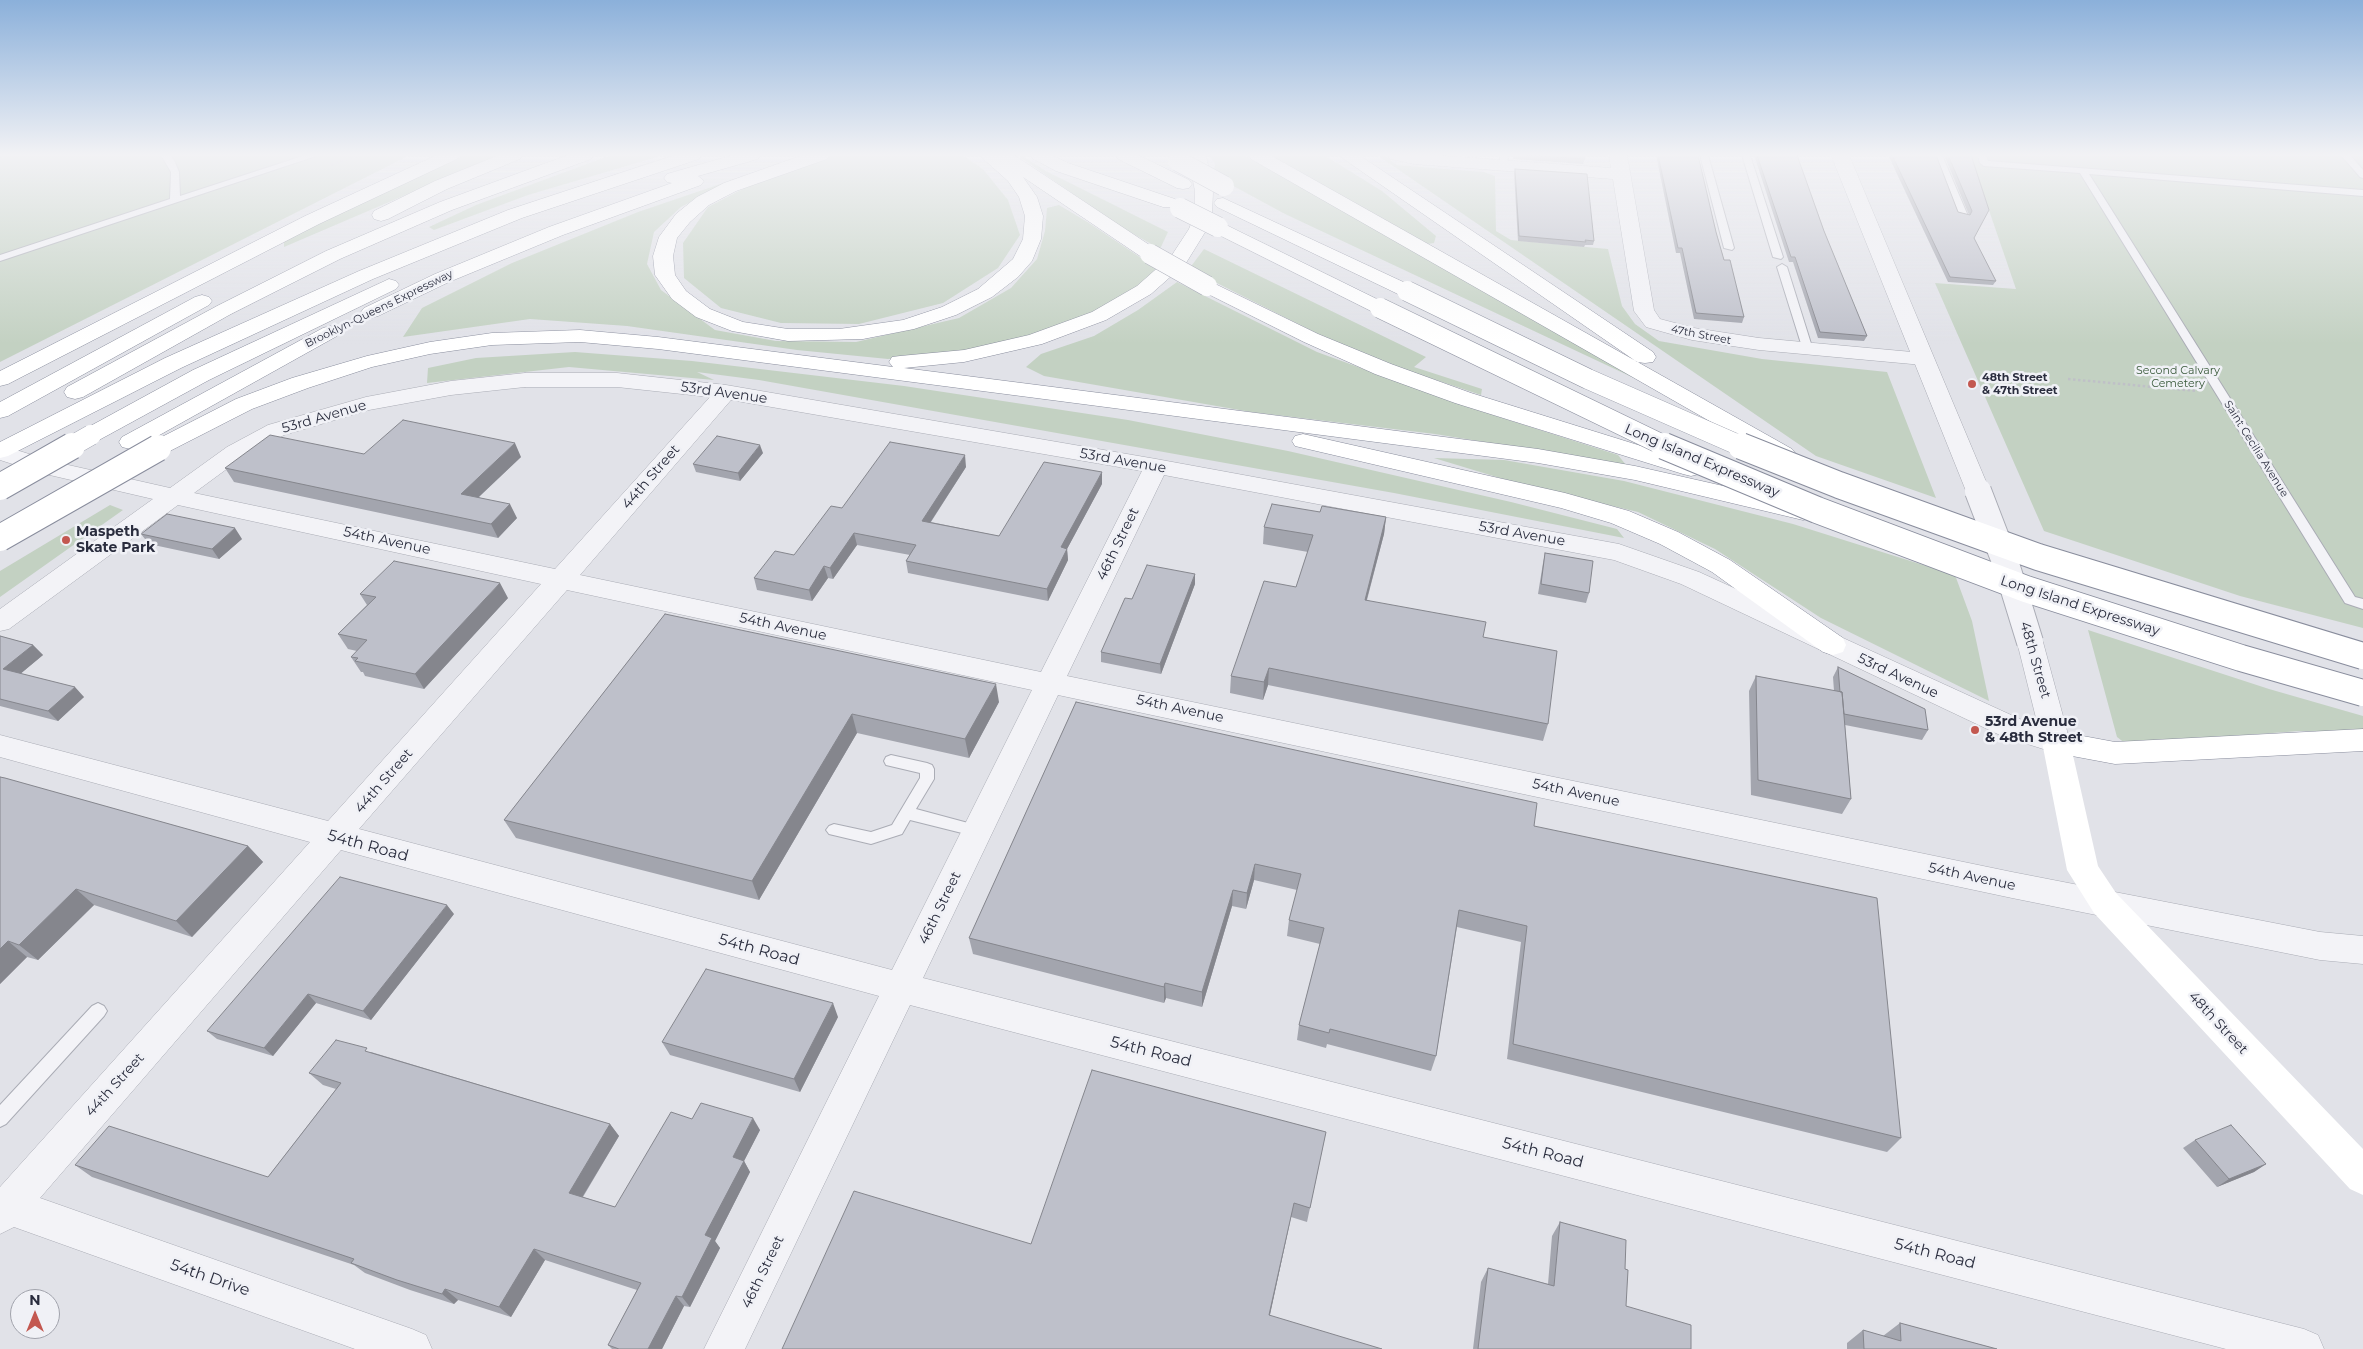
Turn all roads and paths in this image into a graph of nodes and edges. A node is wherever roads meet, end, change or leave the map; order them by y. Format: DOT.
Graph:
graph roads {
  1 [pos="123,218"];
  2 [pos="316,218"];
  3 [pos="375,218"];
  4 [pos="418,218"];
  5 [pos="507,218"];
  6 [pos="556,218"];
  7 [pos="590,218"];
  8 [pos="683,218"];
  9 [pos="1034,218"];
  10 [pos="1096,218"];
  11 [pos="1199,218"];
  12 [pos="1201,218"];
  13 [pos="1265,218"];
  14 [pos="1368,218"];
  15 [pos="1442,218"];
  16 [pos="1628,218"];
  17 [pos="1721,218"];
  18 [pos="1766,218"];
  19 [pos="1866,218"];
  20 [pos="2112,218"];
  21 [pos="1729,248"];
  22 [pos="1778,257"];
  23 [pos="0,258"];
  24 [pos="1782,267"];
  25 [pos="1808,350"];
  26 [pos="1924,359"];
  27 [pos="823,364"];
  28 [pos="2068,379"];
  29 [pos="0,380"];
  30 [pos="726,392"];
  31 [pos="2222,394"];
  32 [pos="1138,405"];
  33 [pos="0,411"];
  34 [pos="0,433"];
  35 [pos="0,451"];
  36 [pos="1794,460"];
  37 [pos="1156,466"];
  38 [pos="0,487"];
  39 [pos="175,496"];
  40 [pos="0,518"];
  41 [pos="0,538"];
  42 [pos="1921,540"];
  43 [pos="562,578"];
  44 [pos="2357,602"];
  45 [pos="0,622"];
  46 [pos="1833,645"];
  47 [pos="2363,656"];
  48 [pos="2363,665"];
  49 [pos="2363,682"];
  50 [pos="1049,683"];
  51 [pos="2363,693"];
  52 [pos="2363,740"];
  53 [pos="2056,742"];
  54 [pos="0,746"];
  55 [pos="891,761"];
  56 [pos="906,813"];
  57 [pos="834,830"];
  58 [pos="978,831"];
  59 [pos="335,837"];
  60 [pos="2105,903"];
  61 [pos="2363,950"];
  62 [pos="902,987"];
  63 [pos="98,1011"];
  64 [pos="0,1118"];
  65 [pos="2363,1176"];
  66 [pos="4,1211"];
  67 [pos="412,1349"];
  68 [pos="724,1349"];
  69 [pos="2304,1349"];
  1 -- 23 [label="lane"];
  2 -- 29 [label="main road"];
  3 -- 33 [label="main road"];
  4 -- 34 [label="main road"];
  5 -- 35 [label="main road"];
  6 -- 38 [label="main road, Brooklyn-Queens Expressway, bridge"];
  7 -- 40 [label="main road, Brooklyn-Queens Expressway"];
  8 -- 9 [label="main road"];
  10 -- 42 [label="main road, bridge"];
  11 -- 51 [label="main road, Long Island Expressway, bridge"];
  12 -- 27 [label="main road"];
  13 -- 47 [label="main road, Long Island Expressway, bridge"];
  14 -- 36 [label="main road"];
  15 -- 36 [label="main road"];
  16 -- 25 [label="street, 47th Street"];
  17 -- 21 [label="lane"];
  18 -- 22 [label="lane"];
  19 -- 26 [label="street, 48th Street"];
  20 -- 31 [label="lane, Saint Cecilia Avenue"];
  24 -- 25 [label="lane"];
  25 -- 26 [label="street, 47th Street"];
  26 -- 53 [label="street, 48th Street, bridge"];
  27 -- 32 [label="main road"];
  27 -- 41 [label="main road, bridge"];
  28 -- 31 [label="path"];
  30 -- 37 [label="street, 53rd Avenue"];
  30 -- 39 [label="street, 53rd Avenue"];
  30 -- 43 [label="street, 44th Street"];
  31 -- 44 [label="lane, Saint Cecilia Avenue"];
  32 -- 42 [label="main road"];
  32 -- 46 [label="main road"];
  35 -- 39 [label="street, 54th Avenue"];
  36 -- 48 [label="main road"];
  37 -- 46 [label="street, 53rd Avenue"];
  37 -- 50 [label="street, 46th Street"];
  39 -- 43 [label="street, 54th Avenue"];
  39 -- 45 [label="street, 53rd Avenue"];
  42 -- 49 [label="main road"];
  43 -- 50 [label="street, 54th Avenue"];
  43 -- 59 [label="street, 44th Street"];
  46 -- 53 [label="street, 53rd Avenue"];
  50 -- 58 [label="street, 46th Street"];
  50 -- 60 [label="street, 54th Avenue"];
  52 -- 53 [label="main road"];
  53 -- 60 [label="main road, 48th Street"];
  54 -- 59 [label="street, 54th Road"];
  55 -- 56 [label="lane"];
  56 -- 57 [label="lane"];
  56 -- 58 [label="lane"];
  58 -- 62 [label="street, 46th Street"];
  59 -- 62 [label="street, 54th Road"];
  59 -- 66 [label="street, 44th Street"];
  60 -- 61 [label="street, 54th Avenue"];
  60 -- 65 [label="main road, 48th Street"];
  62 -- 68 [label="street, 46th Street"];
  62 -- 69 [label="street, 54th Road"];
  63 -- 64 [label="lane"];
  66 -- 67 [label="street, 54th Drive"];
}
